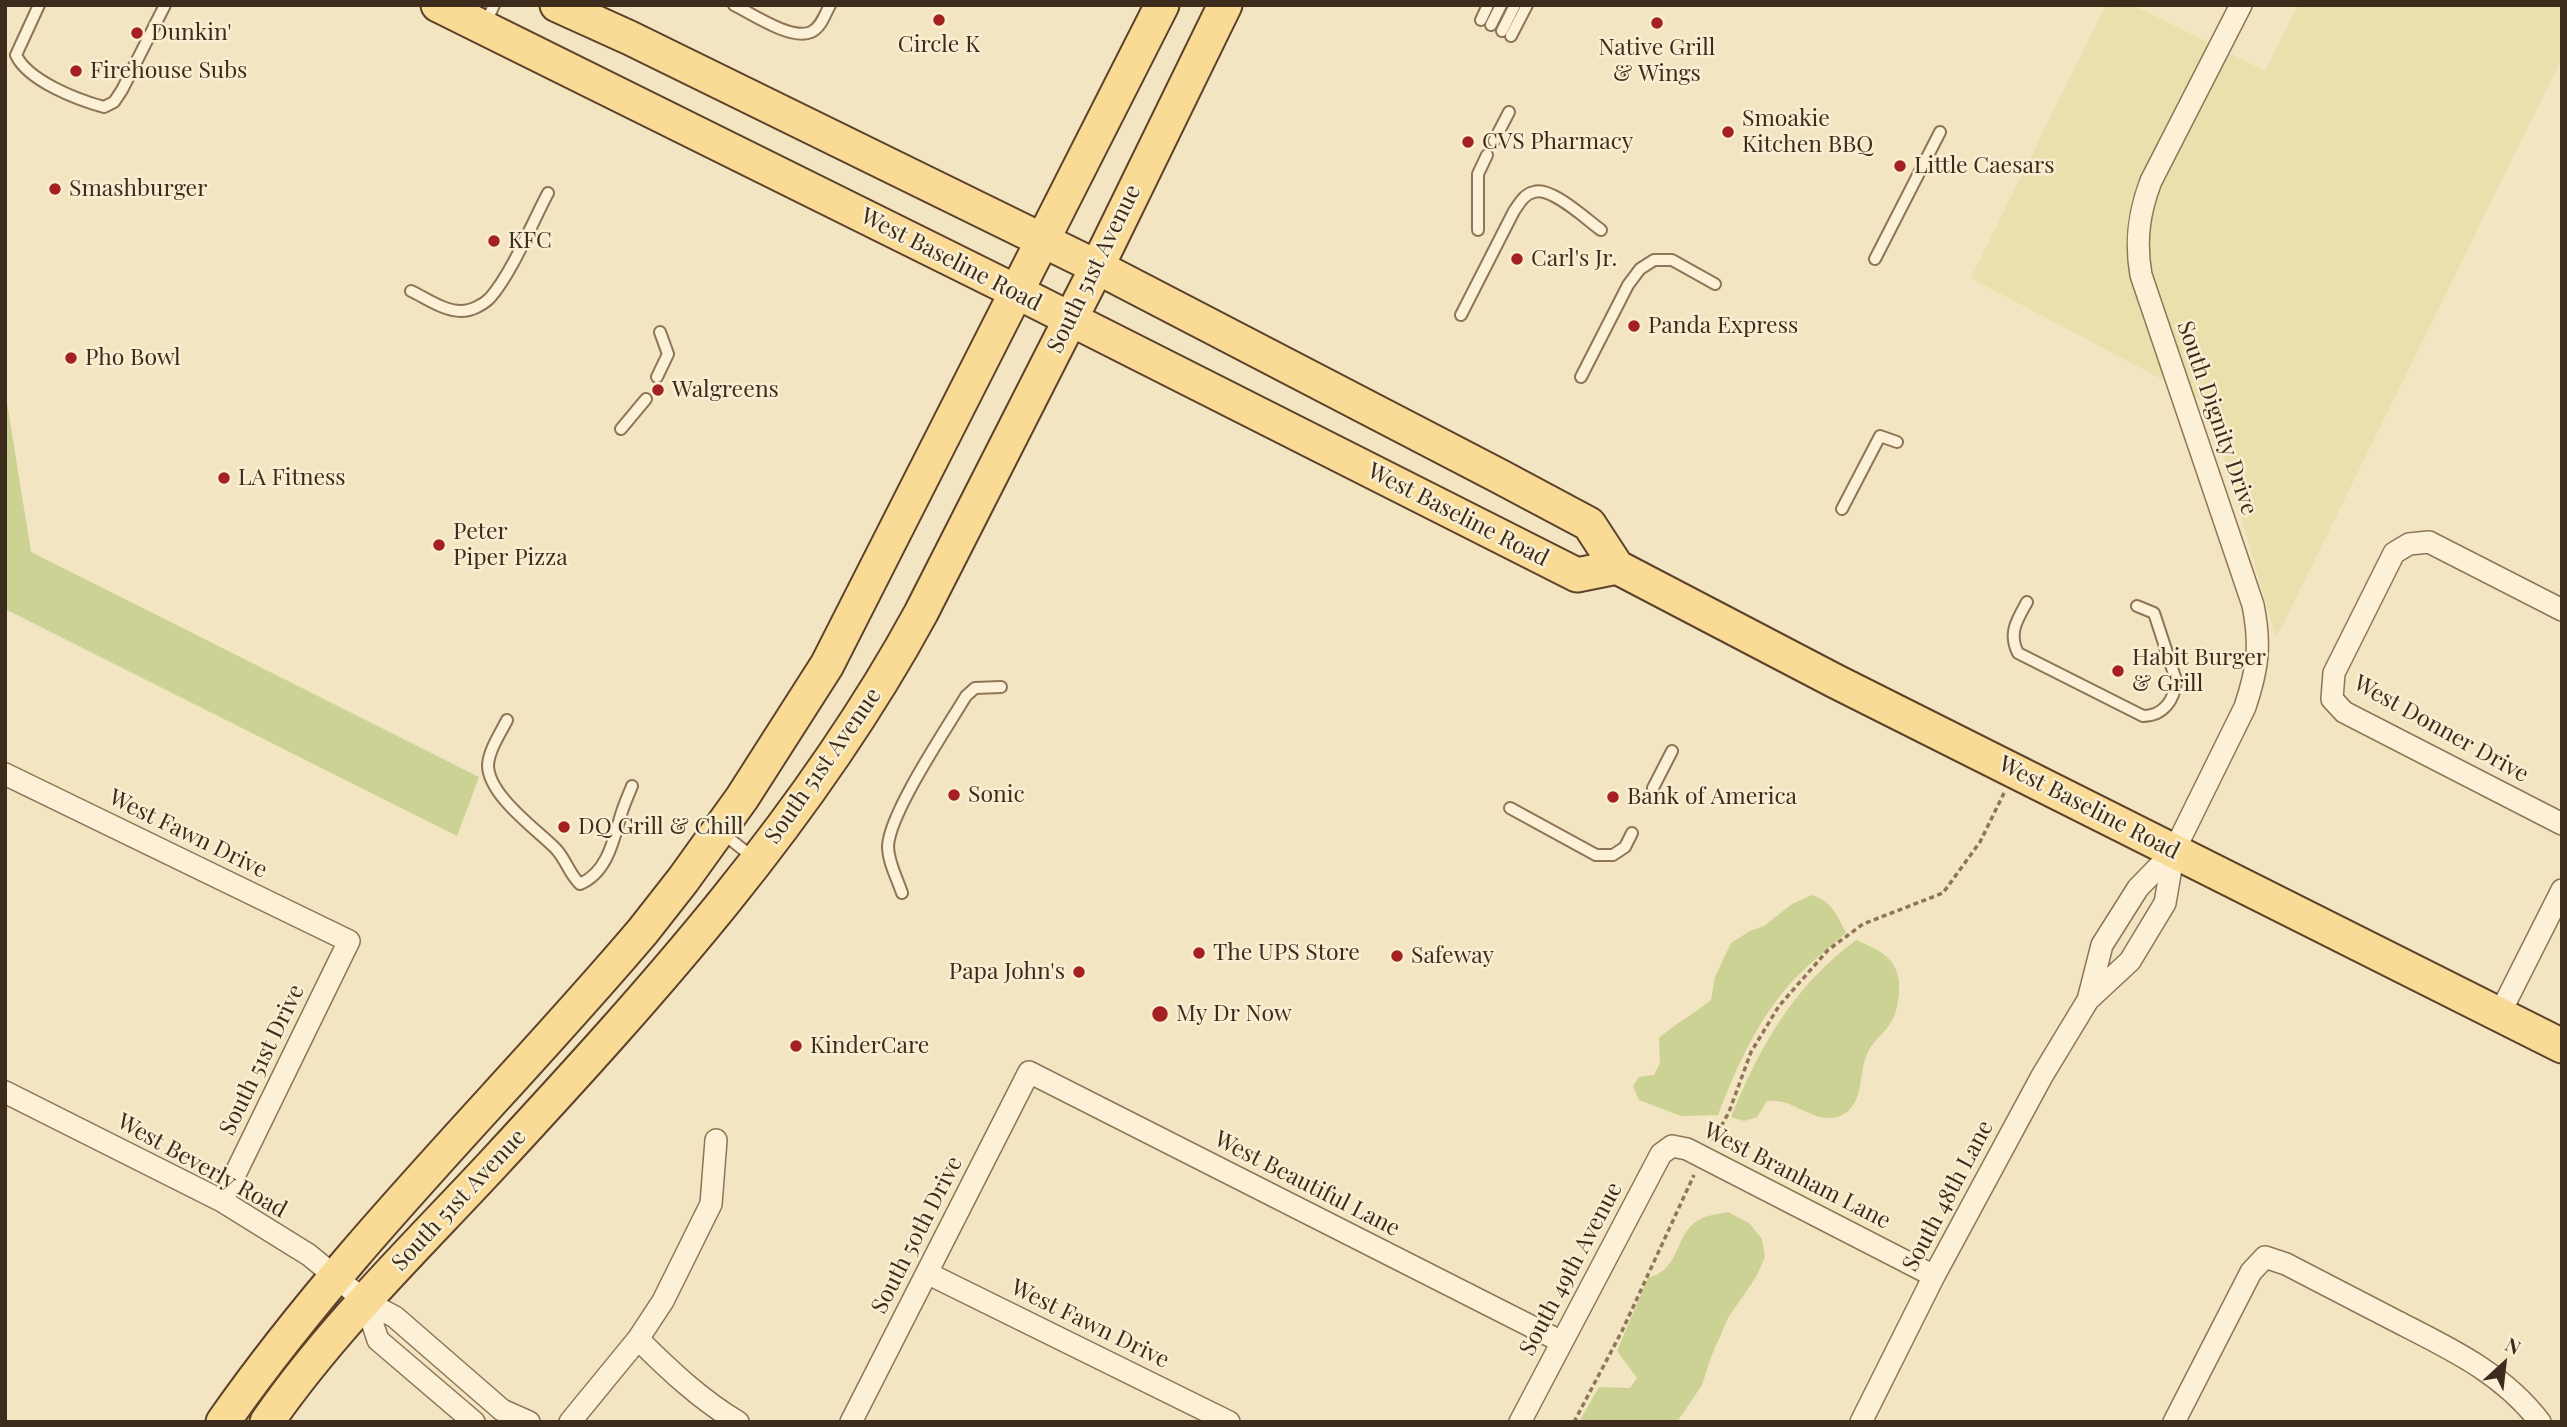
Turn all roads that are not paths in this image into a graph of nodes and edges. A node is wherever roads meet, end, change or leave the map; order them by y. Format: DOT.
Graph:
graph roads {
  1 [pos="39,5"];
  2 [pos="165,5"];
  3 [pos="438,5"];
  4 [pos="557,5"];
  5 [pos="734,5"];
  6 [pos="830,5"];
  7 [pos="1162,5"];
  8 [pos="1225,5"];
  9 [pos="1488,5"];
  10 [pos="1501,5"];
  11 [pos="1515,5"];
  12 [pos="1527,5"];
  13 [pos="2241,5"];
  14 [pos="489,17"];
  15 [pos="1508,112"];
  16 [pos="1940,132"];
  17 [pos="1494,141"];
  18 [pos="1487,155"];
  19 [pos="548,193"];
  20 [pos="1478,230"];
  21 [pos="1601,230"];
  22 [pos="1043,241"];
  23 [pos="1875,259"];
  24 [pos="1097,267"];
  25 [pos="1715,284"];
  26 [pos="411,291"];
  27 [pos="1017,292"];
  28 [pos="1461,316"];
  29 [pos="1070,320"];
  30 [pos="660,332"];
  31 [pos="657,377"];
  32 [pos="1581,377"];
  33 [pos="646,399"];
  34 [pos="621,429"];
  35 [pos="1897,442"];
  36 [pos="1842,509"];
  37 [pos="1617,567"];
  38 [pos="2027,601"];
  39 [pos="2137,606"];
  40 [pos="2562,610"];
  41 [pos="1001,687"];
  42 [pos="507,720"];
  43 [pos="1672,751"];
  44 [pos="5,774"];
  45 [pos="632,786"];
  46 [pos="1653,788"];
  47 [pos="1510,808"];
  48 [pos="2562,824"];
  49 [pos="719,830"];
  50 [pos="1632,834"];
  51 [pos="2174,851"];
  52 [pos="758,860"];
  53 [pos="2562,890"];
  54 [pos="902,893"];
  55 [pos="349,941"];
  56 [pos="2088,1000"];
  57 [pos="2499,1014"];
  58 [pos="2562,1046"];
  59 [pos="1029,1072"];
  60 [pos="5,1092"];
  61 [pos="716,1140"];
  62 [pos="1672,1146"];
  63 [pos="222,1201"];
  64 [pos="927,1273"];
  65 [pos="336,1275"];
  66 [pos="1934,1276"];
  67 [pos="365,1301"];
  68 [pos="638,1339"];
  69 [pos="1562,1342"];
  70 [pos="223,1422"];
  71 [pos="267,1422"];
  72 [pos="474,1422"];
  73 [pos="529,1422"];
  74 [pos="570,1422"];
  75 [pos="738,1422"];
  76 [pos="852,1422"];
  77 [pos="1229,1422"];
  78 [pos="1520,1422"];
  79 [pos="1861,1422"];
  80 [pos="2174,1422"];
  81 [pos="2540,1422"];
  1 -- 2 [label="lane"];
  3 -- 14 [label="main road, West Baseline Road"];
  4 -- 22 [label="main road, West Baseline Road"];
  5 -- 6 [label="lane"];
  7 -- 22 [label="main road, South 51st Avenue"];
  8 -- 24 [label="main road, South 51st Avenue"];
  9 -- 10 [label="lane"];
  11 -- 12 [label="lane"];
  13 -- 51 [label="street, South Dignity Drive"];
  14 -- 27 [label="main road, West Baseline Road"];
  15 -- 17 [label="lane"];
  16 -- 23 [label="lane"];
  18 -- 20 [label="lane"];
  19 -- 26 [label="lane"];
  21 -- 28 [label="lane"];
  22 -- 24 [label="main road, West Baseline Road"];
  22 -- 27 [label="main road, South 51st Avenue"];
  24 -- 29 [label="main road, South 51st Avenue"];
  24 -- 37 [label="main road, West Baseline Road"];
  25 -- 32 [label="lane"];
  27 -- 29 [label="main road, West Baseline Road"];
  27 -- 49 [label="main road, South 51st Avenue"];
  29 -- 37 [label="main road, West Baseline Road"];
  29 -- 52 [label="main road, South 51st Avenue"];
  30 -- 31 [label="lane"];
  33 -- 34 [label="lane"];
  35 -- 36 [label="lane"];
  37 -- 51 [label="main road, West Baseline Road"];
  38 -- 39 [label="lane"];
  40 -- 48 [label="street, West Donner Drive"];
  41 -- 54 [label="lane"];
  42 -- 45 [label="lane"];
  43 -- 46 [label="lane"];
  44 -- 55 [label="street, West Fawn Drive"];
  47 -- 50 [label="lane"];
  49 -- 52 [label="lane"];
  49 -- 65 [label="main road, South 51st Avenue"];
  51 -- 56 [label="street, South 48th Lane"];
  51 -- 56 [label="street, South 48th Lane"];
  51 -- 57 [label="main road, West Baseline Road"];
  52 -- 67 [label="main road, South 51st Avenue"];
  53 -- 57 [label="street"];
  55 -- 63 [label="street, South 51st Drive"];
  56 -- 66 [label="street, South 48th Lane"];
  57 -- 58 [label="main road, West Baseline Road"];
  59 -- 64 [label="street, South 50th Drive"];
  59 -- 69 [label="street, West Beautiful Lane"];
  60 -- 63 [label="street, West Beverly Road"];
  61 -- 68 [label="street"];
  62 -- 66 [label="street, West Branham Lane"];
  62 -- 69 [label="street, South 49th Avenue"];
  63 -- 65 [label="street, West Beverly Road"];
  64 -- 76 [label="street, South 50th Drive"];
  64 -- 77 [label="street, West Fawn Drive"];
  65 -- 67 [label="street, West Beverly Road"];
  65 -- 70 [label="main road, South 51st Avenue"];
  66 -- 79 [label="street, South 48th Lane"];
  67 -- 71 [label="main road, South 51st Avenue"];
  67 -- 72 [label="street, West Beverly Road"];
  67 -- 73 [label="street, West Beverly Road"];
  68 -- 74 [label="street"];
  68 -- 75 [label="street"];
  69 -- 78 [label="street, South 49th Avenue"];
  80 -- 81 [label="street"];
}
